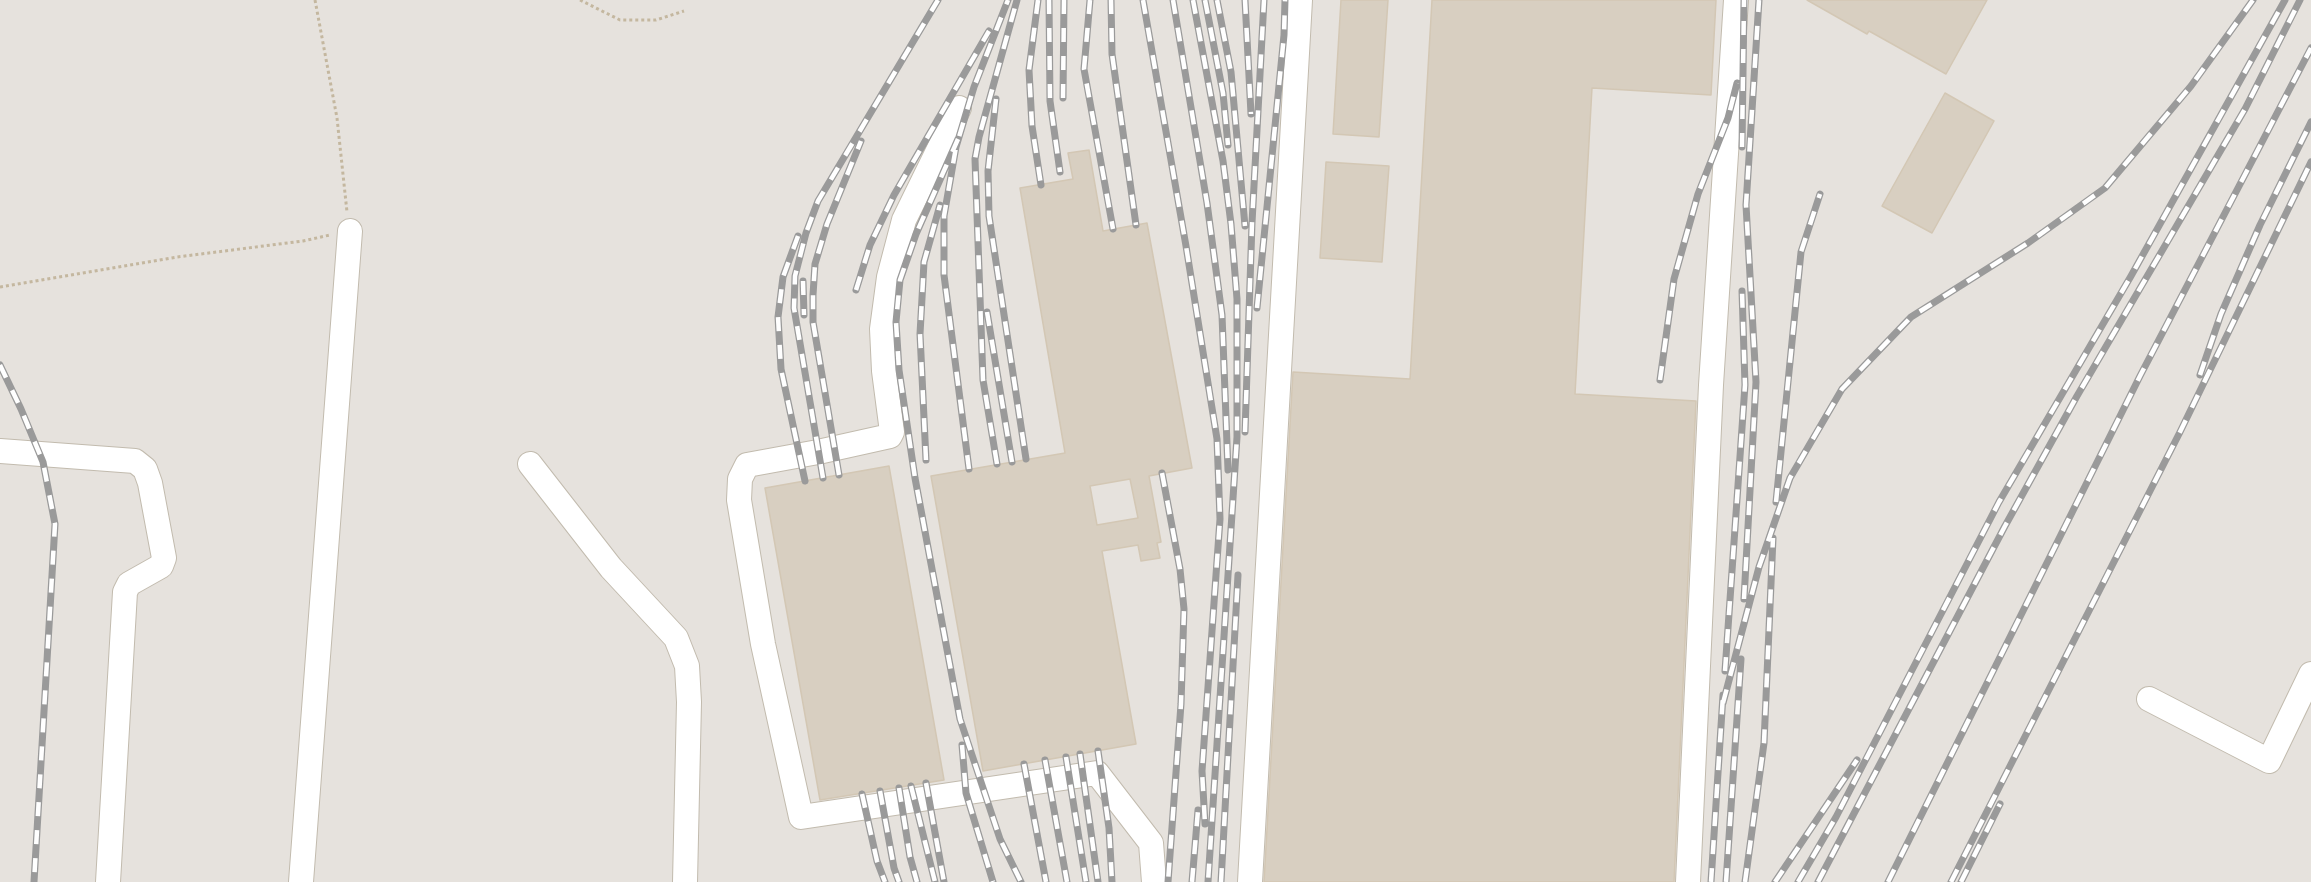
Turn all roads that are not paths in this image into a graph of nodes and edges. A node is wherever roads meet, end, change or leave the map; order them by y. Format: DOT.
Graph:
graph roads {
  1 [pos="1299,0"];
  2 [pos="1736,0"];
  3 [pos="959,108"];
  4 [pos="350,231"];
  5 [pos="0,452"];
  6 [pos="530,464"];
  7 [pos="2311,674"];
  8 [pos="2149,699"];
  9 [pos="108,882"];
  10 [pos="301,882"];
  11 [pos="685,882"];
  12 [pos="1154,882"];
  13 [pos="1250,882"];
  14 [pos="1688,882"];
  1 -- 13 [label="lane"];
  2 -- 14 [label="lane"];
  3 -- 12 [label="lane"];
  4 -- 10 [label="lane"];
  5 -- 9 [label="lane"];
  6 -- 11 [label="lane"];
  7 -- 8 [label="lane"];
}
